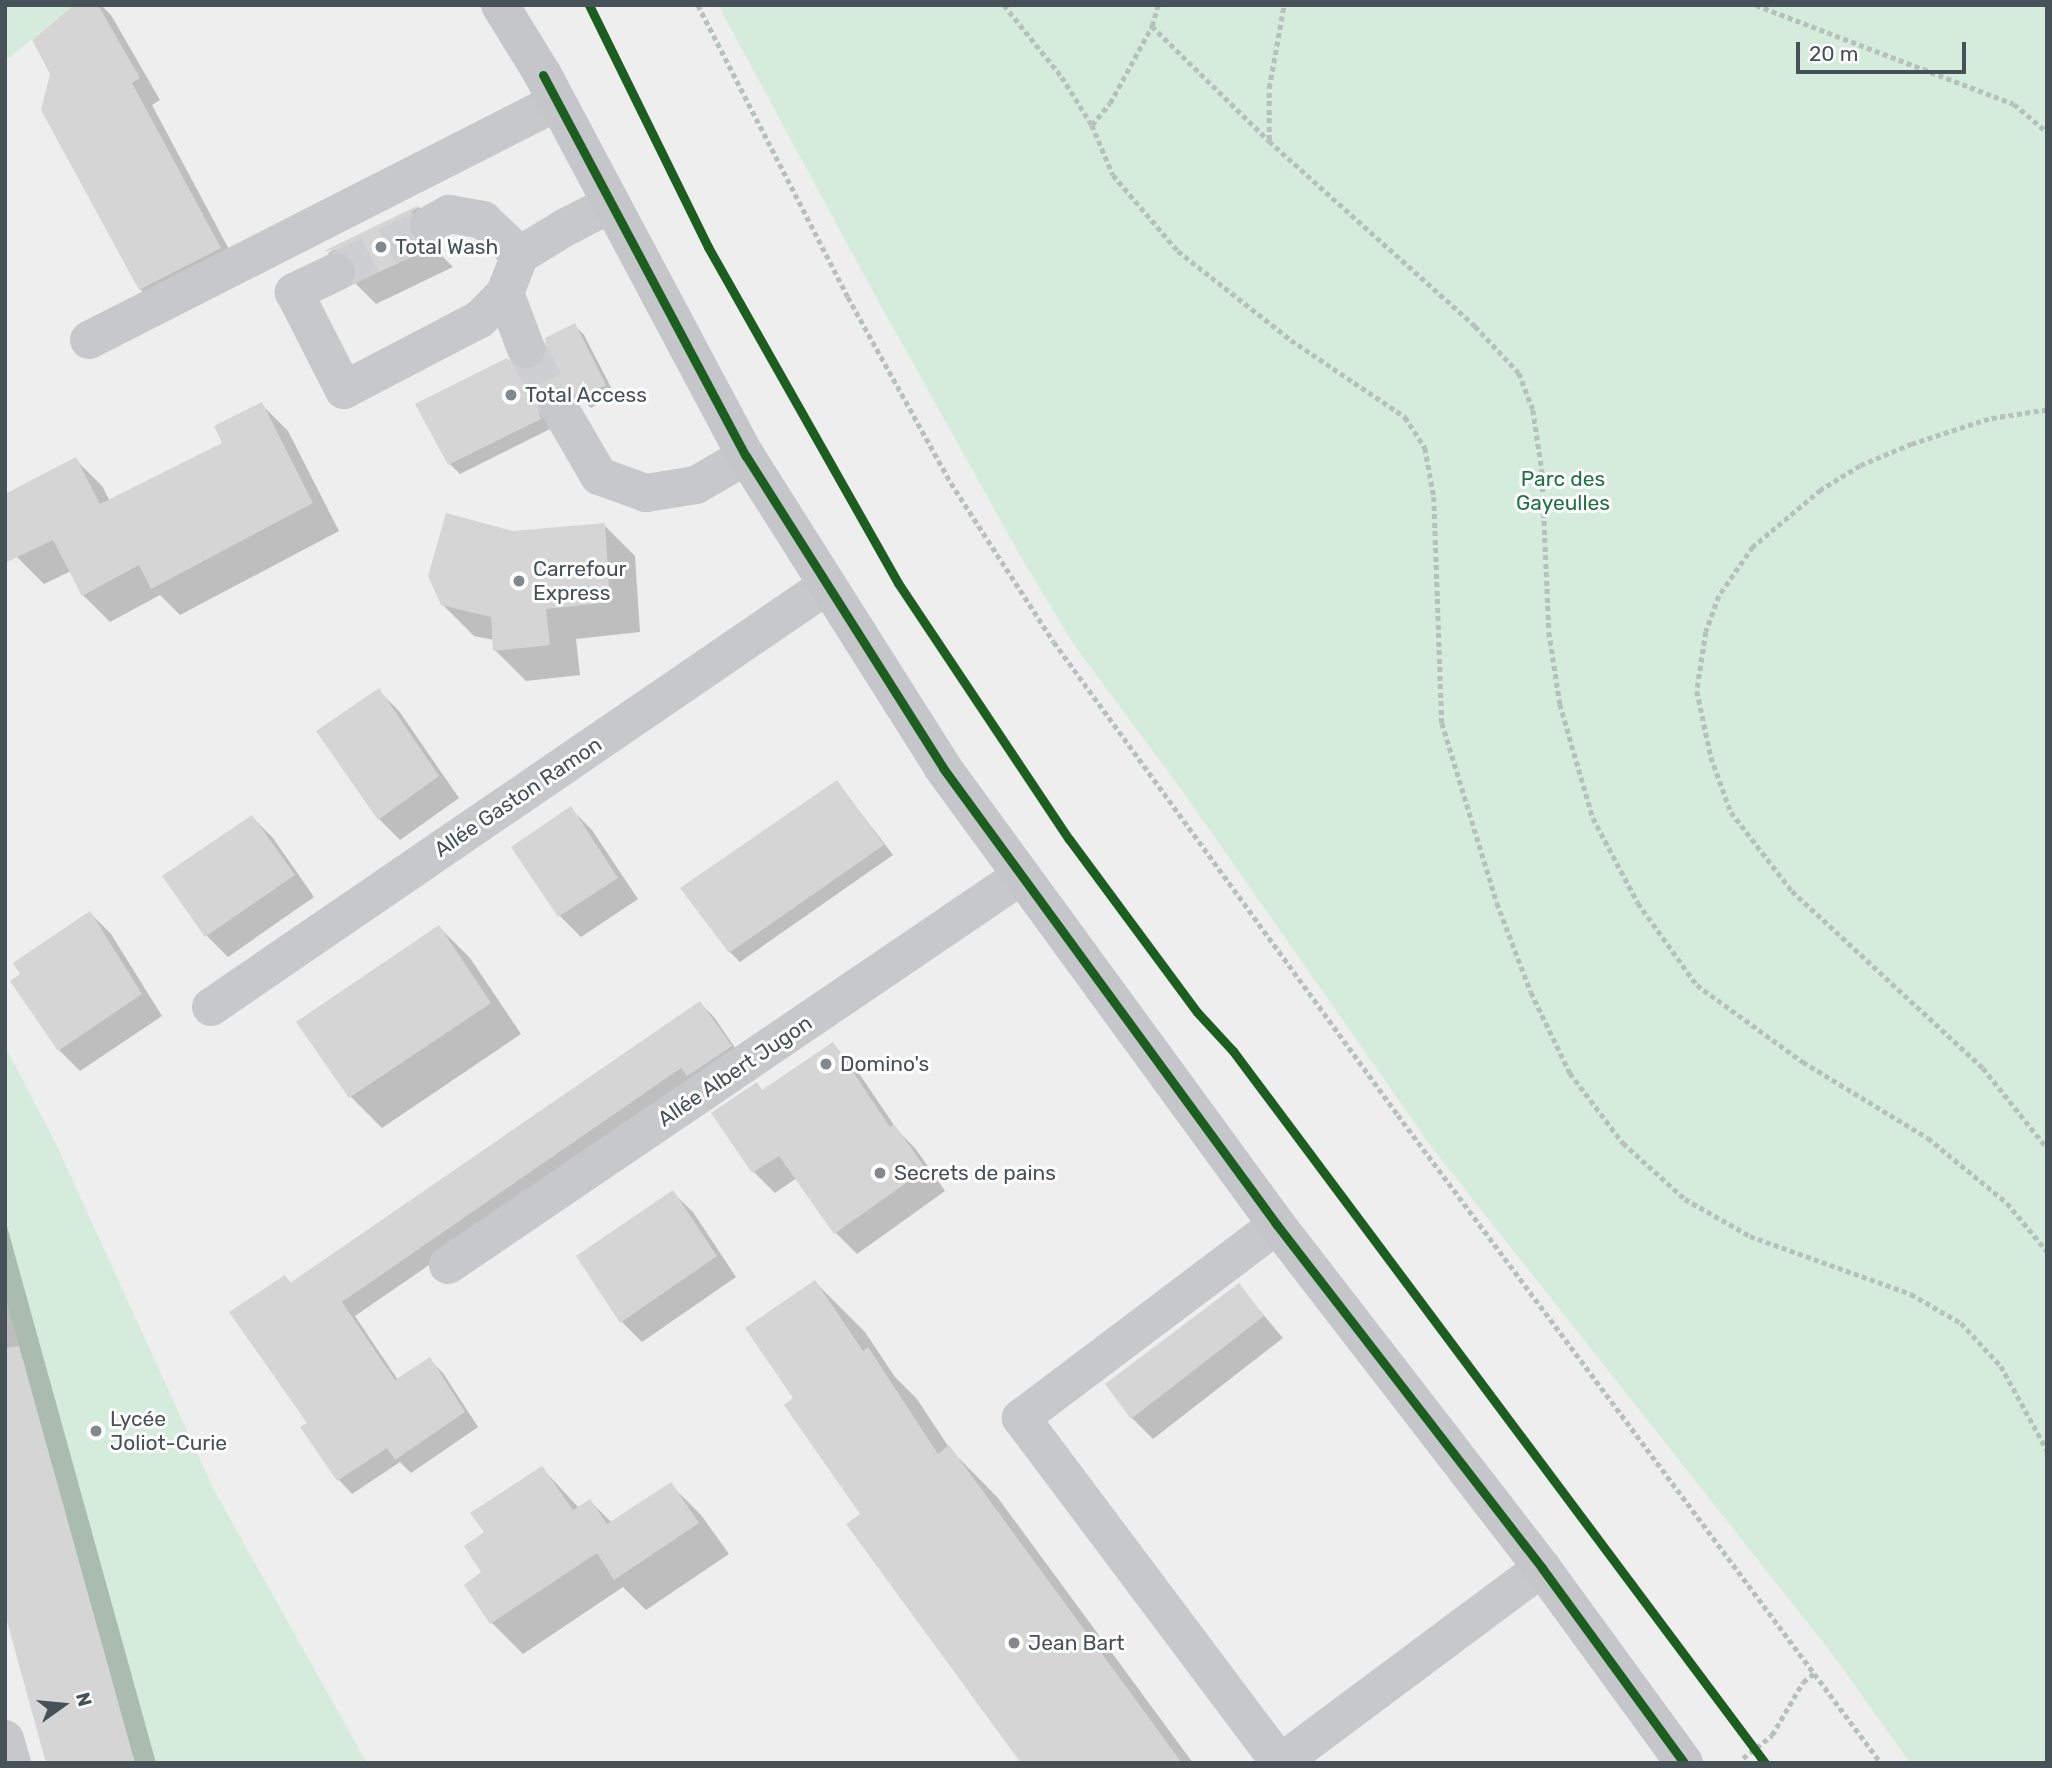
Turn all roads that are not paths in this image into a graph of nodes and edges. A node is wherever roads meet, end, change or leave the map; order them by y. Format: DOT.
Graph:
graph roads {
  1 [pos="500,5"];
  2 [pos="520,5"];
  3 [pos="550,89"];
  4 [pos="611,204"];
  5 [pos="429,225"];
  6 [pos="520,255"];
  7 [pos="336,272"];
  8 [pos="505,293"];
  9 [pos="89,340"];
  10 [pos="526,349"];
  11 [pos="560,409"];
  12 [pos="746,456"];
  13 [pos="826,586"];
  14 [pos="1021,876"];
  15 [pos="211,1007"];
  16 [pos="1278,1225"];
  17 [pos="448,1265"];
  18 [pos="1542,1568"];
  19 [pos="5,1739"];
  20 [pos="12,1763"];
  21 [pos="1684,1763"];
  1 -- 3 [label="main road"];
  2 -- 3 [label="main road"];
  3 -- 4 [label="main road"];
  3 -- 9 [label="street"];
  4 -- 6 [label="street"];
  4 -- 12 [label="main road"];
  5 -- 6 [label="street"];
  6 -- 8 [label="street"];
  7 -- 8 [label="street"];
  8 -- 10 [label="street"];
  11 -- 12 [label="street"];
  12 -- 13 [label="main road"];
  13 -- 14 [label="main road"];
  13 -- 15 [label="street, Allée Gaston Ramon"];
  14 -- 16 [label="main road"];
  14 -- 17 [label="street, Allée Albert Jugon"];
  16 -- 18 [label="main road"];
  16 -- 18 [label="street"];
  18 -- 21 [label="main road"];
  19 -- 20 [label="street"];
}
